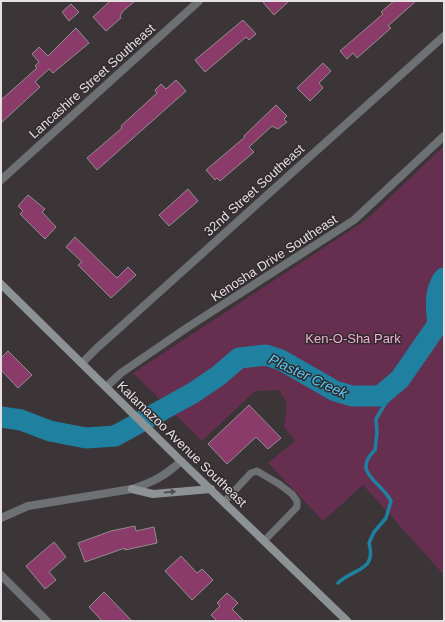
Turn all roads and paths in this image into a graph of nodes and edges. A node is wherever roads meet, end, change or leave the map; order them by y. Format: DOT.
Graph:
graph roads {
  1 [pos="199,1"];
  2 [pos="444,36"];
  3 [pos="444,136"];
  4 [pos="1,180"];
  5 [pos="1,284"];
  6 [pos="82,363"];
  7 [pos="106,387"];
  8 [pos="181,461"];
  9 [pos="132,489"];
  10 [pos="211,489"];
  11 [pos="224,502"];
  12 [pos="1,518"];
  13 [pos="264,541"];
  14 [pos="1,575"];
  15 [pos="47,621"];
  16 [pos="347,621"];
  1 -- 4 [label="street, Lancashire Street Southeast"];
  2 -- 6 [label="street, 32nd Street Southeast"];
  3 -- 7 [label="street, Kenosha Drive Southeast"];
  5 -- 6 [label="main road, Kalamazoo Avenue Southeast"];
  6 -- 7 [label="main road, Kalamazoo Avenue Southeast"];
  7 -- 8 [label="main road, Kalamazoo Avenue Southeast"];
  8 -- 9 [label="street"];
  8 -- 10 [label="main road, Kalamazoo Avenue Southeast"];
  9 -- 10 [label="main road, one-way"];
  9 -- 12 [label="street"];
  10 -- 11 [label="main road, Kalamazoo Avenue Southeast"];
  11 -- 13 [label="main road, Kalamazoo Avenue Southeast"];
  11 -- 13 [label="lane"];
  13 -- 16 [label="main road, Kalamazoo Avenue Southeast"];
  14 -- 15 [label="street"];
}
